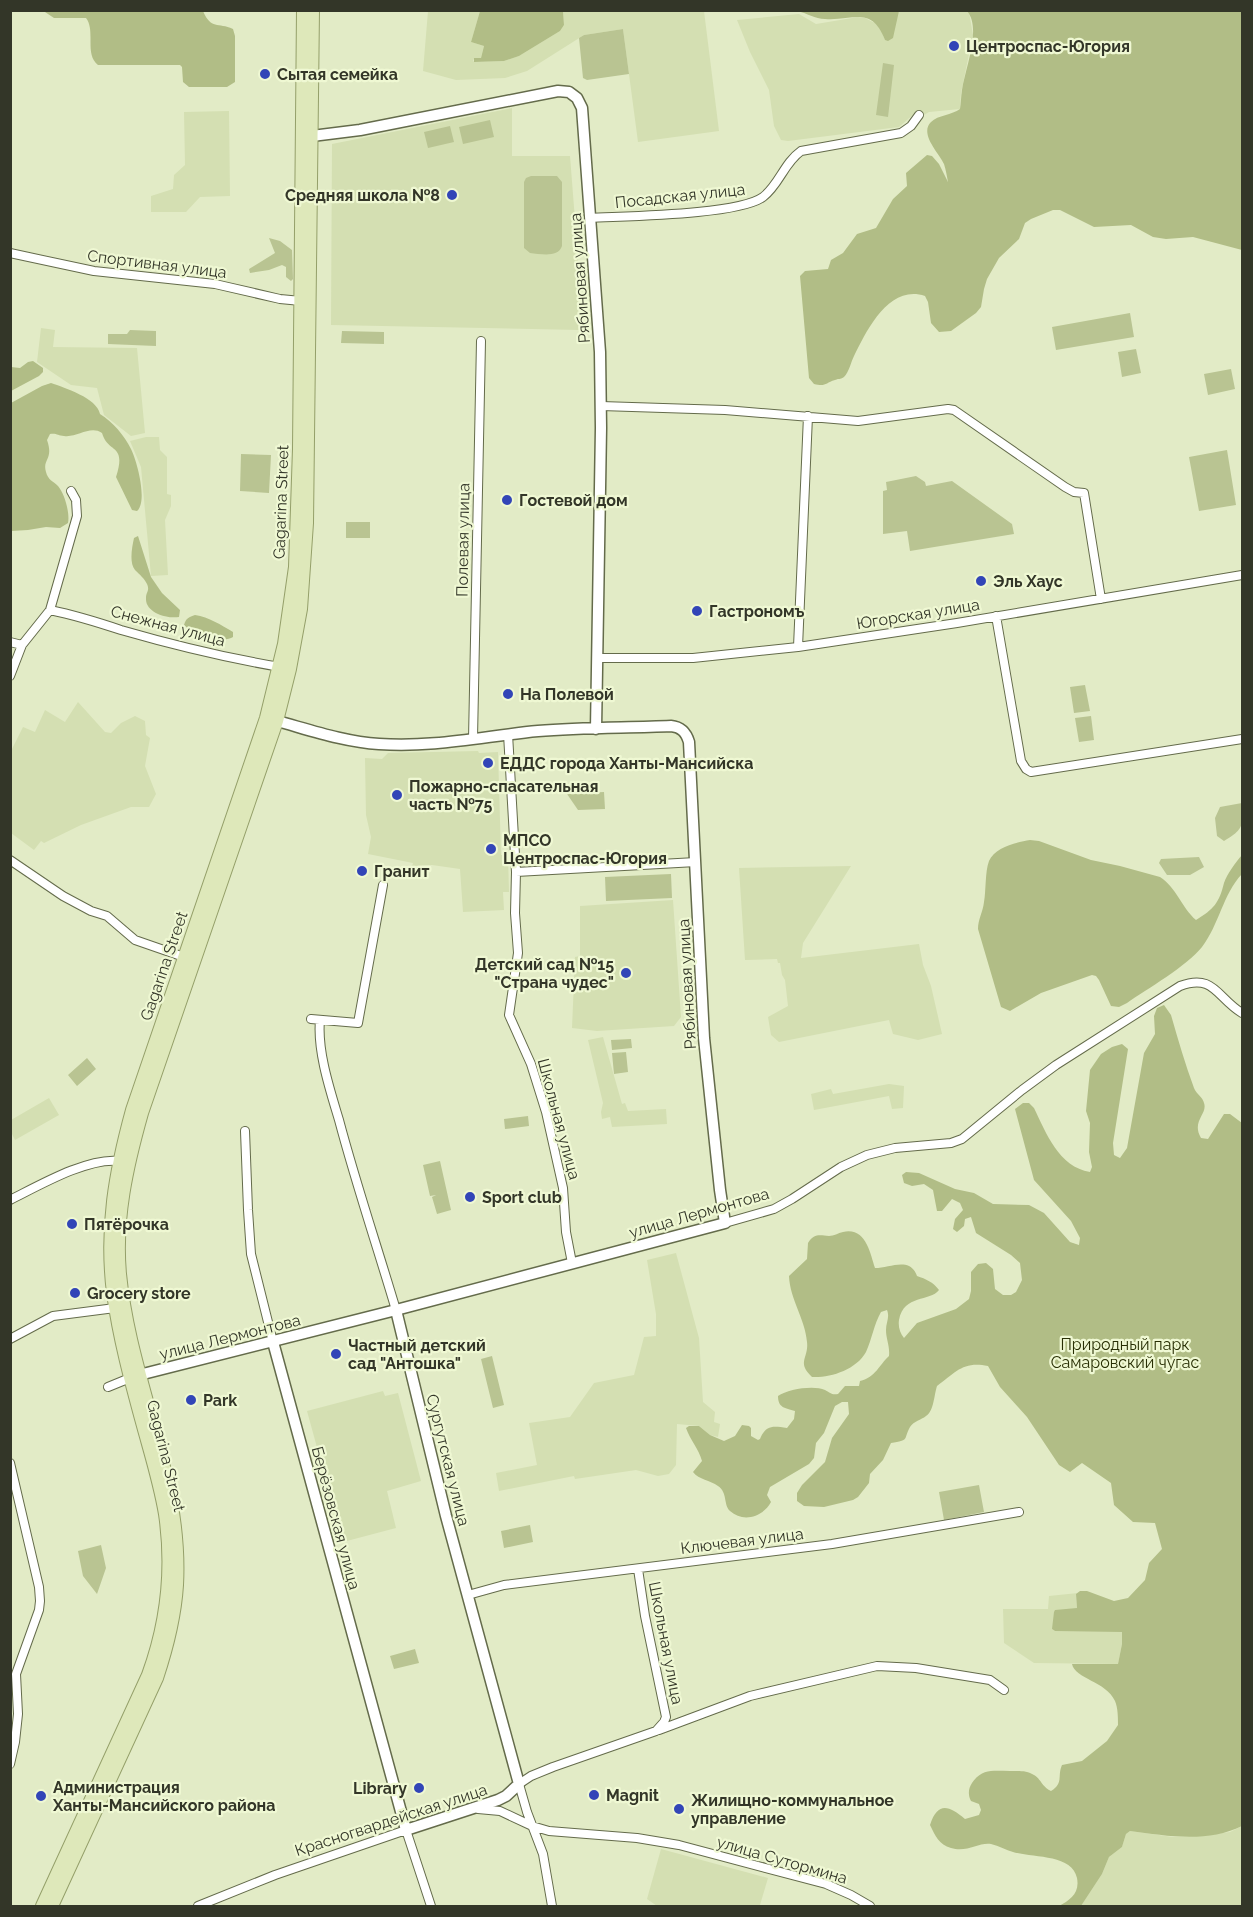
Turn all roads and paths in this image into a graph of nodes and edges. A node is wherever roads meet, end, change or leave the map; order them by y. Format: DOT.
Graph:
graph roads {
  1 [pos="303,10"];
  2 [pos="313,10"];
  3 [pos="308,61"];
  4 [pos="920,115"];
  5 [pos="307,136"];
  6 [pos="590,218"];
  7 [pos="10,253"];
  8 [pos="305,301"];
  9 [pos="481,341"];
  10 [pos="601,406"];
  11 [pos="808,416"];
  12 [pos="71,491"];
  13 [pos="1242,575"];
  14 [pos="1101,599"];
  15 [pos="50,610"];
  16 [pos="996,616"];
  17 [pos="10,642"];
  18 [pos="22,645"];
  19 [pos="798,647"];
  20 [pos="597,658"];
  21 [pos="285,668"];
  22 [pos="10,676"];
  23 [pos="271,720"];
  24 [pos="596,729"];
  25 [pos="508,734"];
  26 [pos="473,739"];
  27 [pos="1242,739"];
  28 [pos="10,860"];
  29 [pos="696,862"];
  30 [pos="516,872"];
  31 [pos="383,885"];
  32 [pos="189,958"];
  33 [pos="1242,1013"];
  34 [pos="311,1019"];
  35 [pos="320,1020"];
  36 [pos="245,1131"];
  37 [pos="123,1162"];
  38 [pos="10,1200"];
  39 [pos="725,1223"];
  40 [pos="572,1263"];
  41 [pos="115,1308"];
  42 [pos="396,1310"];
  43 [pos="10,1339"];
  44 [pos="273,1342"];
  45 [pos="135,1377"];
  46 [pos="108,1386"];
  47 [pos="10,1463"];
  48 [pos="1019,1512"];
  49 [pos="638,1569"];
  50 [pos="468,1595"];
  51 [pos="1004,1690"];
  52 [pos="664,1722"];
  53 [pos="656,1731"];
  54 [pos="10,1764"];
  55 [pos="519,1784"];
  56 [pos="474,1809"];
  57 [pos="532,1826"];
  58 [pos="406,1830"];
  59 [pos="42,1906"];
  60 [pos="52,1906"];
  61 [pos="198,1906"];
  62 [pos="431,1906"];
  63 [pos="552,1906"];
  64 [pos="870,1906"];
  1 -- 3 [label="main road, Gagarina Street"];
  2 -- 3 [label="main road, Gagarina Street"];
  3 -- 5 [label="main road, Gagarina Street"];
  4 -- 6 [label="street, Посадская улица"];
  5 -- 6 [label="street, Рябиновая улица"];
  5 -- 8 [label="main road, Gagarina Street"];
  6 -- 10 [label="street, Рябиновая улица"];
  7 -- 8 [label="street, Спортивная улица"];
  8 -- 21 [label="main road, Gagarina Street"];
  9 -- 26 [label="street, Полевая улица"];
  10 -- 11 [label="street"];
  10 -- 20 [label="street, Рябиновая улица"];
  11 -- 14 [label="street"];
  11 -- 19 [label="street"];
  12 -- 15 [label="street"];
  13 -- 14 [label="street, Югорская улица"];
  14 -- 16 [label="street, Югорская улица"];
  15 -- 18 [label="street"];
  15 -- 21 [label="street, Снежная улица"];
  16 -- 19 [label="street, Югорская улица"];
  16 -- 27 [label="street"];
  17 -- 18 [label="street"];
  18 -- 22 [label="street"];
  19 -- 20 [label="street, Югорская улица"];
  20 -- 24 [label="street, Рябиновая улица"];
  21 -- 23 [label="main road, Gagarina Street"];
  23 -- 26 [label="street"];
  23 -- 32 [label="main road, Gagarina Street"];
  24 -- 25 [label="street"];
  24 -- 29 [label="street, Рябиновая улица"];
  25 -- 26 [label="street"];
  25 -- 30 [label="street"];
  28 -- 32 [label="street"];
  29 -- 30 [label="street"];
  29 -- 39 [label="street, Рябиновая улица"];
  30 -- 40 [label="street, Школьная улица"];
  31 -- 35 [label="street"];
  32 -- 37 [label="main road, Gagarina Street"];
  33 -- 39 [label="street, улица Лермонтова"];
  34 -- 35 [label="street"];
  35 -- 42 [label="street, Сургутская улица"];
  36 -- 44 [label="street, Берёзовская улица"];
  37 -- 38 [label="street"];
  37 -- 41 [label="main road, Gagarina Street"];
  37 -- 45 [label="main road, Gagarina Street"];
  39 -- 40 [label="street, улица Лермонтова"];
  40 -- 42 [label="street, улица Лермонтова"];
  41 -- 43 [label="street"];
  41 -- 45 [label="main road, Gagarina Street"];
  42 -- 44 [label="street, улица Лермонтова"];
  42 -- 50 [label="street, Сургутская улица"];
  44 -- 45 [label="street, улица Лермонтова"];
  44 -- 58 [label="street, Берёзовская улица"];
  45 -- 46 [label="street"];
  45 -- 59 [label="main road, Gagarina Street"];
  45 -- 60 [label="main road, Gagarina Street"];
  47 -- 54 [label="street"];
  48 -- 49 [label="street, Ключевая улица"];
  49 -- 50 [label="street, Ключевая улица"];
  49 -- 52 [label="street, Школьная улица"];
  50 -- 55 [label="street, Сургутская улица"];
  51 -- 53 [label="street, Красногвардейская улица"];
  52 -- 53 [label="street, Красногвардейская улица"];
  53 -- 55 [label="street, Красногвардейская улица"];
  55 -- 56 [label="street, Красногвардейская улица"];
  55 -- 57 [label="street, Сургутская улица"];
  56 -- 57 [label="street, улица Сутормина"];
  56 -- 58 [label="street, Красногвардейская улица"];
  57 -- 63 [label="street, Сургутская улица"];
  57 -- 64 [label="street, улица Сутормина"];
  58 -- 61 [label="street, Красногвардейская улица"];
  58 -- 62 [label="street, Берёзовская улица"];
}
